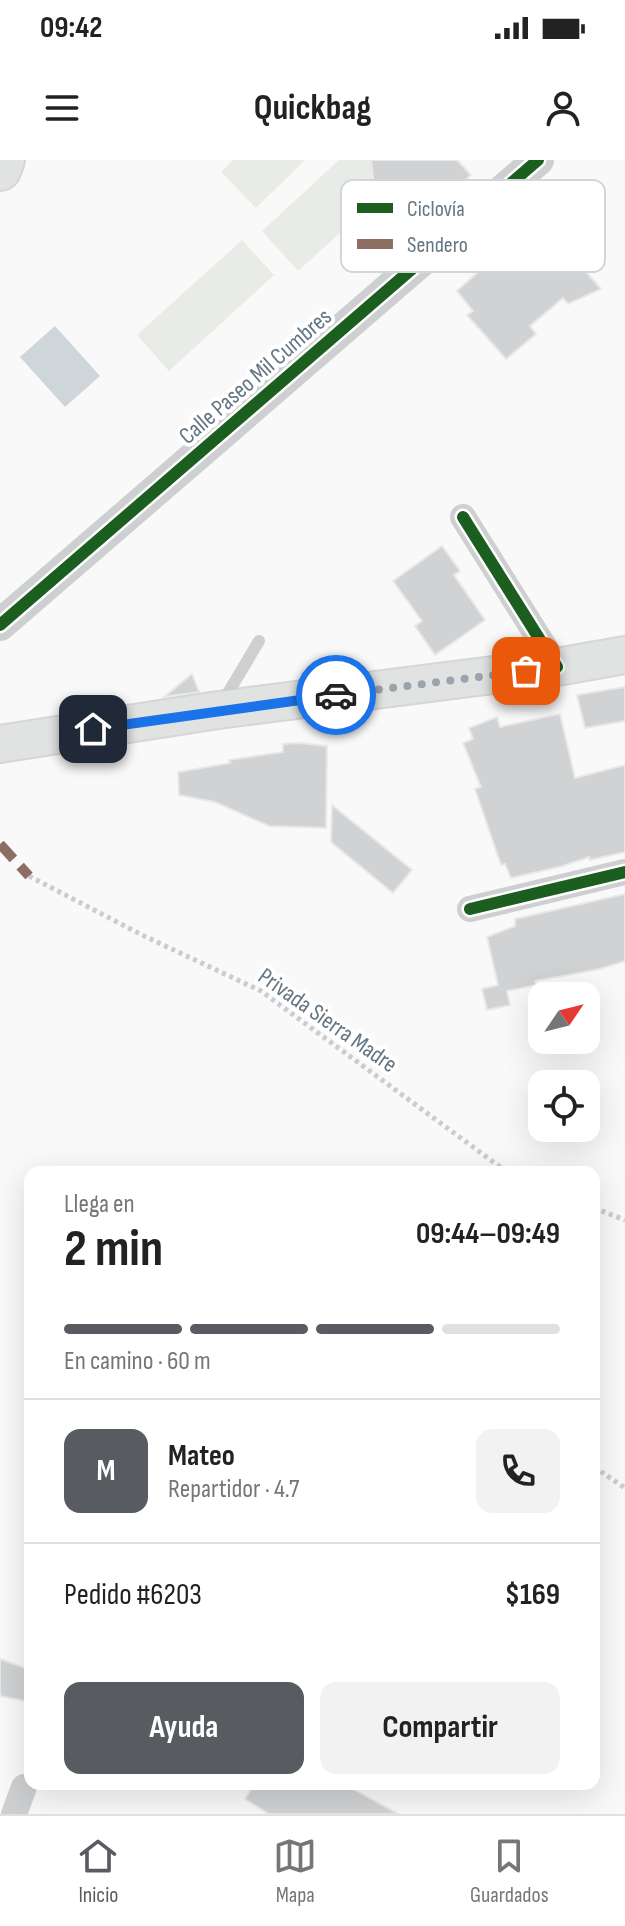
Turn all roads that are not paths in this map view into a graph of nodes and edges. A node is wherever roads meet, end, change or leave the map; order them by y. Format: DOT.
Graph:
graph roads {
  1 [pos="4,160"];
  2 [pos="538,160"];
  3 [pos="0,170"];
  4 [pos="515,180"];
  5 [pos="408,272"];
  6 [pos="463,517"];
  7 [pos="0,625"];
  8 [pos="259,641"];
  9 [pos="625,655"];
  10 [pos="557,667"];
  11 [pos="218,710"];
  12 [pos="0,744"];
  13 [pos="625,872"];
  14 [pos="470,909"];
  15 [pos="24,1787"];
  16 [pos="14,1814"];
  1 -- 3 [label="main road"];
  2 -- 4 [label="street, Calle Paseo Mil Cumbres"];
  5 -- 7 [label="street, Calle Paseo Mil Cumbres"];
  6 -- 10 [label="street"];
  8 -- 11 [label="lane"];
  9 -- 10 [label="main road"];
  10 -- 11 [label="main road"];
  11 -- 12 [label="main road"];
  13 -- 14 [label="street"];
  15 -- 16 [label="street"];
}
